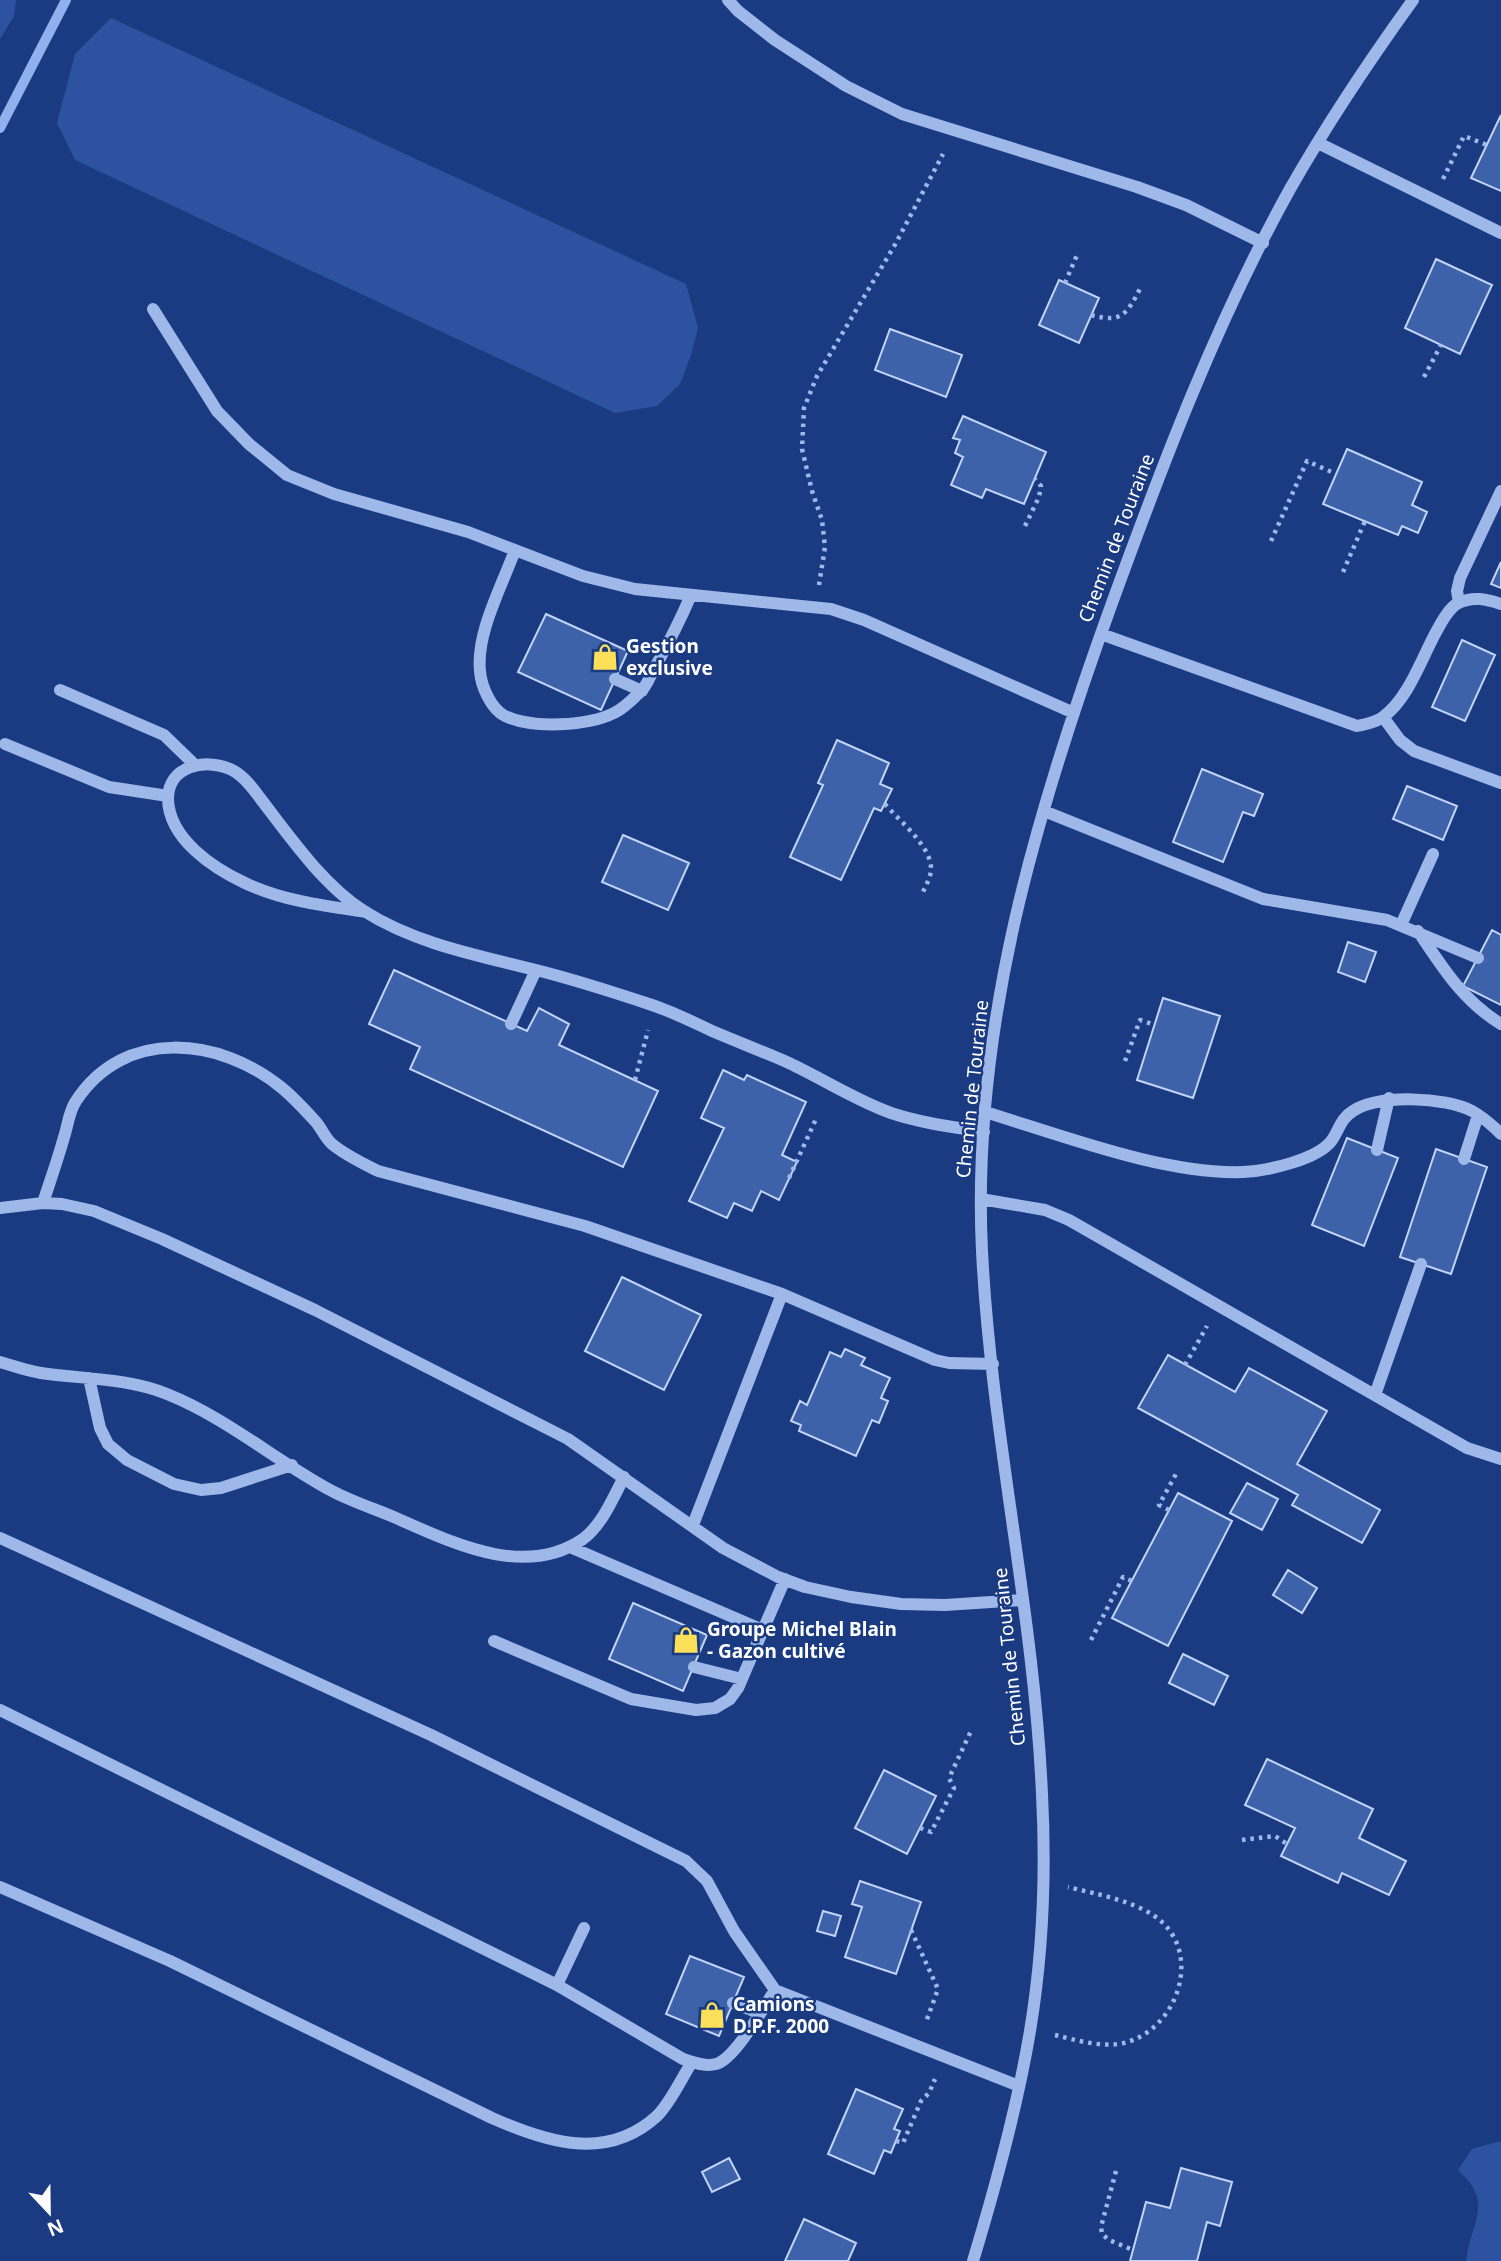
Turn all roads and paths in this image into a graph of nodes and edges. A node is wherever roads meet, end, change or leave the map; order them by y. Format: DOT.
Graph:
graph roads {
  1 [pos="728,0"];
  2 [pos="1413,0"];
  3 [pos="955,131"];
  4 [pos="1318,143"];
  5 [pos="1487,145"];
  6 [pos="1433,200"];
  7 [pos="1501,233"];
  8 [pos="1263,243"];
  9 [pos="1077,255"];
  10 [pos="1065,283"];
  11 [pos="1141,287"];
  12 [pos="153,309"];
  13 [pos="1091,315"];
  14 [pos="1441,345"];
  15 [pos="1424,377"];
  16 [pos="1336,474"];
  17 [pos="1035,479"];
  18 [pos="1501,491"];
  19 [pos="1365,521"];
  20 [pos="1025,526"];
  21 [pos="1271,541"];
  22 [pos="515,550"];
  23 [pos="1343,572"];
  24 [pos="691,595"];
  25 [pos="1460,603"];
  26 [pos="1501,604"];
  27 [pos="813,606"];
  28 [pos="1101,634"];
  29 [pos="615,679"];
  30 [pos="60,690"];
  31 [pos="642,691"];
  32 [pos="1074,713"];
  33 [pos="1383,717"];
  34 [pos="5,744"];
  35 [pos="194,764"];
  36 [pos="1501,783"];
  37 [pos="168,796"];
  38 [pos="885,804"];
  39 [pos="1044,811"];
  40 [pos="1433,854"];
  41 [pos="923,892"];
  42 [pos="366,912"];
  43 [pos="1401,925"];
  44 [pos="1417,931"];
  45 [pos="1478,958"];
  46 [pos="536,970"];
  47 [pos="655,1006"];
  48 [pos="512,1024"];
  49 [pos="1501,1024"];
  50 [pos="1155,1025"];
  51 [pos="1125,1061"];
  52 [pos="635,1080"];
  53 [pos="1390,1098"];
  54 [pos="985,1112"];
  55 [pos="1478,1115"];
  56 [pos="816,1119"];
  57 [pos="984,1132"];
  58 [pos="1501,1134"];
  59 [pos="1377,1150"];
  60 [pos="1464,1159"];
  61 [pos="789,1178"];
  62 [pos="981,1199"];
  63 [pos="43,1203"];
  64 [pos="2,1210"];
  65 [pos="1421,1264"];
  66 [pos="782,1294"];
  67 [pos="1218,1305"];
  68 [pos="0,1363"];
  69 [pos="993,1364"];
  70 [pos="1185,1365"];
  71 [pos="89,1378"];
  72 [pos="1375,1395"];
  73 [pos="1501,1460"];
  74 [pos="292,1465"];
  75 [pos="1176,1474"];
  76 [pos="624,1477"];
  77 [pos="1169,1510"];
  78 [pos="692,1525"];
  79 [pos="0,1538"];
  80 [pos="570,1547"];
  81 [pos="785,1579"];
  82 [pos="1132,1581"];
  83 [pos="1023,1600"];
  84 [pos="763,1630"];
  85 [pos="1091,1640"];
  86 [pos="494,1641"];
  87 [pos="694,1667"];
  88 [pos="742,1679"];
  89 [pos="0,1710"];
  90 [pos="971,1731"];
  91 [pos="920,1828"];
  92 [pos="1242,1840"];
  93 [pos="1287,1844"];
  94 [pos="1042,1882"];
  95 [pos="0,1886"];
  96 [pos="584,1928"];
  97 [pos="911,1930"];
  98 [pos="557,1985"];
  99 [pos="775,1990"];
  100 [pos="733,2003"];
  101 [pos="760,2013"];
  102 [pos="1030,2029"];
  103 [pos="917,2046"];
  104 [pos="944,2057"];
  105 [pos="692,2062"];
  106 [pos="1019,2087"];
  107 [pos="896,2141"];
  108 [pos="1116,2171"];
  109 [pos="1133,2250"];
  110 [pos="973,2261"];
  1 -- 3 [label="street"];
  2 -- 4 [label="street, Chemin de Touraine"];
  3 -- 8 [label="street"];
  3 -- 27 [label="path"];
  4 -- 6 [label="street"];
  4 -- 8 [label="street, Chemin de Touraine"];
  5 -- 6 [label="path"];
  6 -- 7 [label="street"];
  8 -- 28 [label="street, Chemin de Touraine"];
  9 -- 10 [label="path"];
  11 -- 13 [label="path"];
  12 -- 22 [label="street"];
  14 -- 15 [label="path"];
  16 -- 21 [label="path"];
  17 -- 20 [label="path"];
  18 -- 25 [label="street"];
  19 -- 23 [label="path"];
  22 -- 24 [label="street"];
  22 -- 31 [label="street"];
  24 -- 27 [label="street"];
  24 -- 31 [label="street"];
  25 -- 26 [label="street"];
  25 -- 33 [label="street"];
  27 -- 32 [label="street"];
  28 -- 32 [label="street, Chemin de Touraine"];
  28 -- 33 [label="street"];
  29 -- 31 [label="street"];
  30 -- 35 [label="street"];
  32 -- 39 [label="street, Chemin de Touraine"];
  33 -- 36 [label="street"];
  34 -- 37 [label="street"];
  35 -- 37 [label="street"];
  35 -- 42 [label="street"];
  37 -- 42 [label="street"];
  38 -- 41 [label="path"];
  39 -- 43 [label="street"];
  39 -- 54 [label="street, Chemin de Touraine"];
  40 -- 43 [label="street"];
  42 -- 46 [label="street"];
  43 -- 44 [label="street"];
  44 -- 45 [label="street"];
  44 -- 49 [label="street"];
  46 -- 47 [label="street"];
  46 -- 48 [label="street"];
  47 -- 52 [label="path"];
  47 -- 57 [label="street"];
  50 -- 51 [label="path"];
  53 -- 54 [label="street"];
  53 -- 55 [label="street"];
  53 -- 59 [label="street"];
  54 -- 57 [label="street, Chemin de Touraine"];
  55 -- 58 [label="street"];
  55 -- 60 [label="street"];
  56 -- 61 [label="path"];
  57 -- 62 [label="street, Chemin de Touraine"];
  62 -- 67 [label="street"];
  62 -- 69 [label="street, Chemin de Touraine"];
  63 -- 64 [label="street"];
  63 -- 66 [label="street"];
  63 -- 76 [label="street"];
  65 -- 72 [label="street"];
  66 -- 69 [label="street"];
  66 -- 78 [label="street"];
  67 -- 70 [label="path"];
  67 -- 72 [label="street"];
  68 -- 71 [label="street"];
  69 -- 83 [label="street, Chemin de Touraine"];
  71 -- 74 [label="street"];
  71 -- 74 [label="street"];
  72 -- 73 [label="street"];
  74 -- 80 [label="street"];
  75 -- 77 [label="path"];
  76 -- 78 [label="street"];
  76 -- 80 [label="street"];
  78 -- 81 [label="street"];
  79 -- 99 [label="street"];
  80 -- 84 [label="street"];
  81 -- 83 [label="street"];
  81 -- 84 [label="street"];
  82 -- 85 [label="path"];
  83 -- 94 [label="street, Chemin de Touraine"];
  84 -- 88 [label="street"];
  86 -- 88 [label="street"];
  87 -- 88 [label="street"];
  89 -- 98 [label="street"];
  90 -- 91 [label="path"];
  92 -- 93 [label="path"];
  94 -- 102 [label="street, Chemin de Touraine"];
  94 -- 102 [label="path"];
  95 -- 105 [label="street"];
  96 -- 98 [label="street"];
  97 -- 103 [label="path"];
  98 -- 105 [label="street"];
  99 -- 101 [label="street"];
  99 -- 103 [label="street"];
  100 -- 101 [label="street"];
  101 -- 105 [label="street"];
  102 -- 106 [label="street, Chemin de Touraine"];
  103 -- 104 [label="street"];
  104 -- 106 [label="street"];
  104 -- 107 [label="path"];
  106 -- 110 [label="street, Chemin de Touraine"];
  108 -- 109 [label="path"];
}
